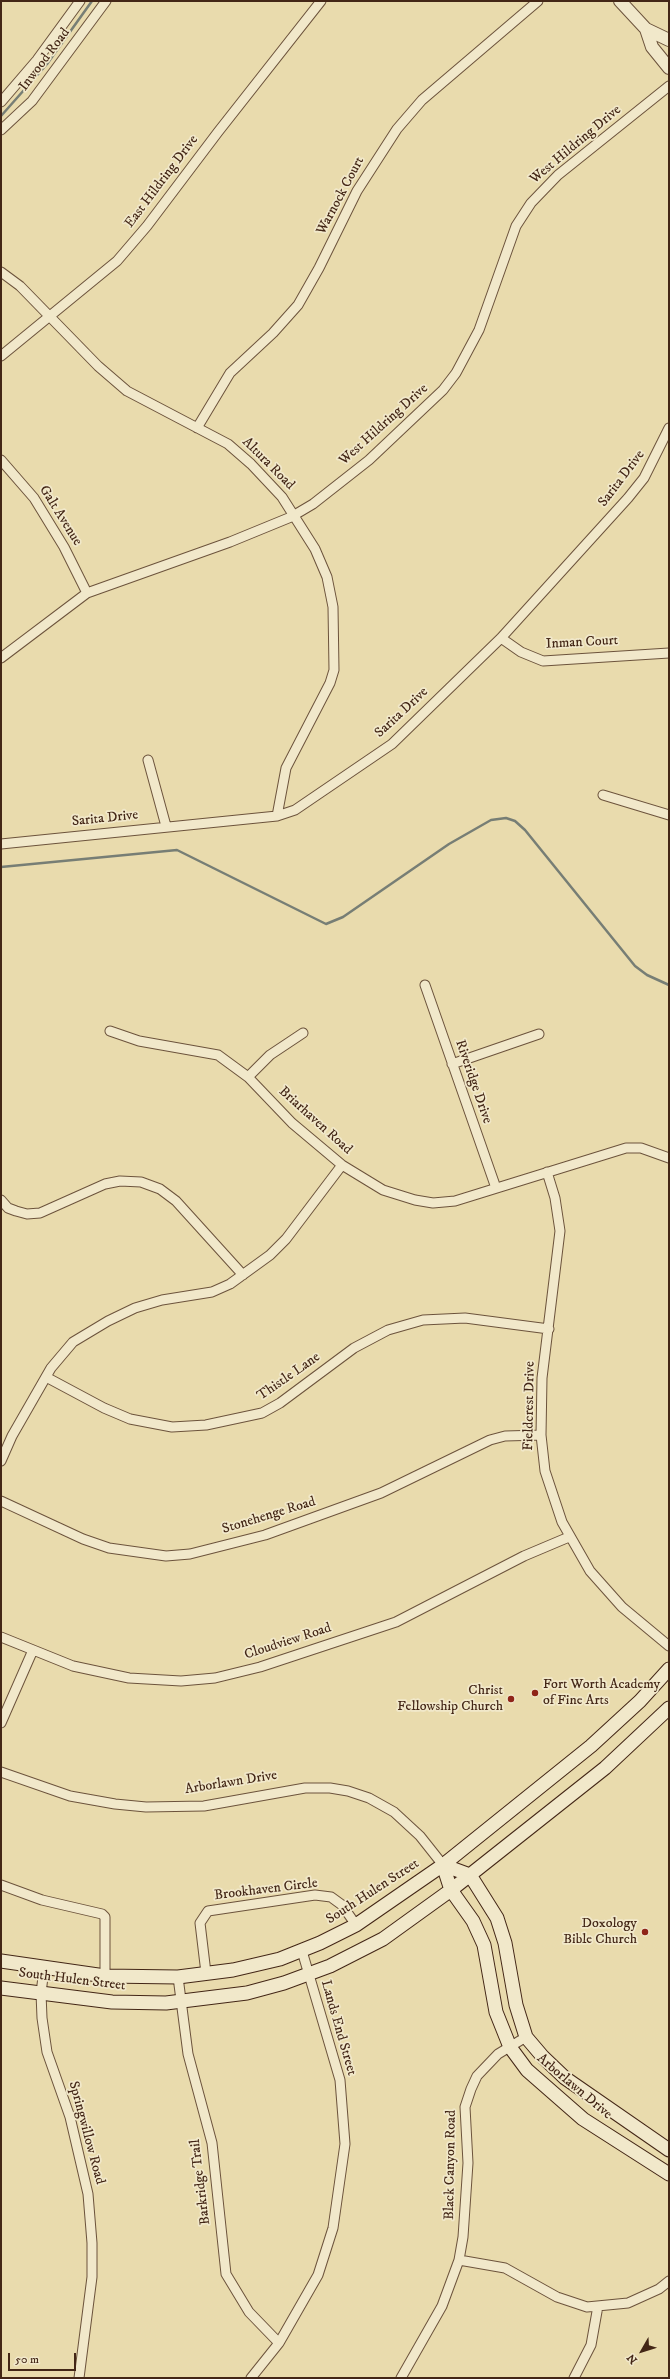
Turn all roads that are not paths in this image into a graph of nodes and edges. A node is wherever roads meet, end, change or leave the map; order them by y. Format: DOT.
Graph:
graph roads {
  1 [pos="80,1"];
  2 [pos="106,1"];
  3 [pos="321,1"];
  4 [pos="538,1"];
  5 [pos="620,1"];
  6 [pos="646,28"];
  7 [pos="669,40"];
  8 [pos="669,68"];
  9 [pos="669,86"];
  10 [pos="1,102"];
  11 [pos="1,130"];
  12 [pos="1,272"];
  13 [pos="51,317"];
  14 [pos="1,356"];
  15 [pos="197,428"];
  16 [pos="669,428"];
  17 [pos="1,460"];
  18 [pos="295,515"];
  19 [pos="87,593"];
  20 [pos="501,638"];
  21 [pos="669,653"];
  22 [pos="1,658"];
  23 [pos="148,760"];
  24 [pos="603,795"];
  25 [pos="669,815"];
  26 [pos="277,816"];
  27 [pos="166,826"];
  28 [pos="1,844"];
  29 [pos="425,985"];
  30 [pos="110,1031"];
  31 [pos="303,1032"];
  32 [pos="539,1034"];
  33 [pos="452,1064"];
  34 [pos="248,1077"];
  35 [pos="669,1158"];
  36 [pos="342,1165"];
  37 [pos="547,1172"];
  38 [pos="496,1188"];
  39 [pos="1,1200"];
  40 [pos="243,1276"];
  41 [pos="549,1329"];
  42 [pos="46,1377"];
  43 [pos="541,1435"];
  44 [pos="1,1461"];
  45 [pos="1,1501"];
  46 [pos="569,1537"];
  47 [pos="1,1637"];
  48 [pos="669,1646"];
  49 [pos="34,1650"];
  50 [pos="669,1669"];
  51 [pos="669,1708"];
  52 [pos="1,1723"];
  53 [pos="1,1772"];
  54 [pos="443,1864"];
  55 [pos="470,1875"];
  56 [pos="1,1885"];
  57 [pos="451,1890"];
  58 [pos="356,1925"];
  59 [pos="302,1951"];
  60 [pos="1,1961"];
  61 [pos="44,1969"];
  62 [pos="206,1973"];
  63 [pos="308,1974"];
  64 [pos="105,1976"];
  65 [pos="178,1977"];
  66 [pos="1,1988"];
  67 [pos="41,1993"];
  68 [pos="181,2002"];
  69 [pos="526,2037"];
  70 [pos="510,2047"];
  71 [pos="669,2150"];
  72 [pos="669,2174"];
  73 [pos="459,2260"];
  74 [pos="669,2281"];
  75 [pos="598,2306"];
  76 [pos="279,2343"];
  77 [pos="79,2378"];
  78 [pos="251,2378"];
  79 [pos="402,2378"];
  80 [pos="574,2378"];
  1 -- 10 [label="street, Inwood Road"];
  2 -- 11 [label="street, Inwood Road"];
  3 -- 13 [label="street, East Hildring Drive"];
  4 -- 15 [label="street, Warnock Court"];
  5 -- 6 [label="street"];
  6 -- 7 [label="street"];
  6 -- 8 [label="street"];
  9 -- 18 [label="street, West Hildring Drive"];
  12 -- 13 [label="street, Altura Road"];
  13 -- 14 [label="street, East Hildring Drive"];
  13 -- 15 [label="street, Altura Road"];
  15 -- 18 [label="street, Altura Road"];
  16 -- 20 [label="street, Sarita Drive"];
  17 -- 19 [label="street, Galt Avenue"];
  18 -- 19 [label="street, West Hildring Drive"];
  18 -- 26 [label="street, Altura Road"];
  19 -- 22 [label="street, West Hildring Drive"];
  20 -- 21 [label="street, Inman Court"];
  20 -- 26 [label="street, Sarita Drive"];
  23 -- 27 [label="street"];
  24 -- 25 [label="street"];
  26 -- 27 [label="street, Sarita Drive"];
  27 -- 28 [label="street, Sarita Drive"];
  29 -- 33 [label="street, Riveridge Drive"];
  30 -- 34 [label="street, Briarhaven Road"];
  31 -- 34 [label="street"];
  32 -- 33 [label="street"];
  33 -- 38 [label="street, Riveridge Drive"];
  34 -- 36 [label="street, Briarhaven Road"];
  35 -- 37 [label="street, Briarhaven Road"];
  36 -- 38 [label="street, Briarhaven Road"];
  36 -- 40 [label="street"];
  37 -- 38 [label="street, Briarhaven Road"];
  37 -- 41 [label="street, Fieldcrest Drive"];
  39 -- 40 [label="street"];
  40 -- 42 [label="street"];
  41 -- 42 [label="street, Thistle Lane"];
  41 -- 43 [label="street, Fieldcrest Drive"];
  42 -- 44 [label="street"];
  43 -- 45 [label="street, Stonehenge Road"];
  43 -- 46 [label="street, Fieldcrest Drive"];
  46 -- 48 [label="street, Fieldcrest Drive"];
  46 -- 49 [label="street, Cloudview Road"];
  47 -- 49 [label="street, Cloudview Road"];
  49 -- 52 [label="street"];
  50 -- 54 [label="main road, South Hulen Street"];
  51 -- 55 [label="main road, South Hulen Street"];
  53 -- 54 [label="street, Arborlawn Drive"];
  54 -- 55 [label="main road, Arborlawn Drive"];
  54 -- 57 [label="main road, Arborlawn Drive"];
  54 -- 58 [label="main road, South Hulen Street"];
  55 -- 57 [label="main road, South Hulen Street"];
  55 -- 69 [label="main road, Arborlawn Drive"];
  56 -- 64 [label="street"];
  57 -- 63 [label="main road, South Hulen Street"];
  57 -- 70 [label="main road, Arborlawn Drive"];
  58 -- 59 [label="main road, South Hulen Street"];
  58 -- 62 [label="street, Brookhaven Circle"];
  59 -- 62 [label="main road, South Hulen Street"];
  59 -- 63 [label="street, Lands End Street"];
  60 -- 61 [label="main road, South Hulen Street"];
  61 -- 64 [label="main road, South Hulen Street"];
  61 -- 67 [label="street, Springwillow Road"];
  62 -- 65 [label="main road, South Hulen Street"];
  63 -- 68 [label="main road, South Hulen Street"];
  63 -- 76 [label="street, Lands End Street"];
  64 -- 65 [label="main road, South Hulen Street"];
  65 -- 68 [label="street, Barkridge Trail"];
  66 -- 67 [label="main road, South Hulen Street"];
  67 -- 68 [label="main road, South Hulen Street"];
  67 -- 77 [label="street, Springwillow Road"];
  68 -- 76 [label="street, Barkridge Trail"];
  69 -- 70 [label="street, Black Canyon Road"];
  69 -- 71 [label="main road, Arborlawn Drive"];
  70 -- 72 [label="main road, Arborlawn Drive"];
  70 -- 73 [label="street, Black Canyon Road"];
  73 -- 75 [label="street"];
  73 -- 79 [label="street, Black Canyon Road"];
  74 -- 75 [label="street"];
  75 -- 80 [label="street"];
  76 -- 78 [label="street, Lands End Street"];
}
